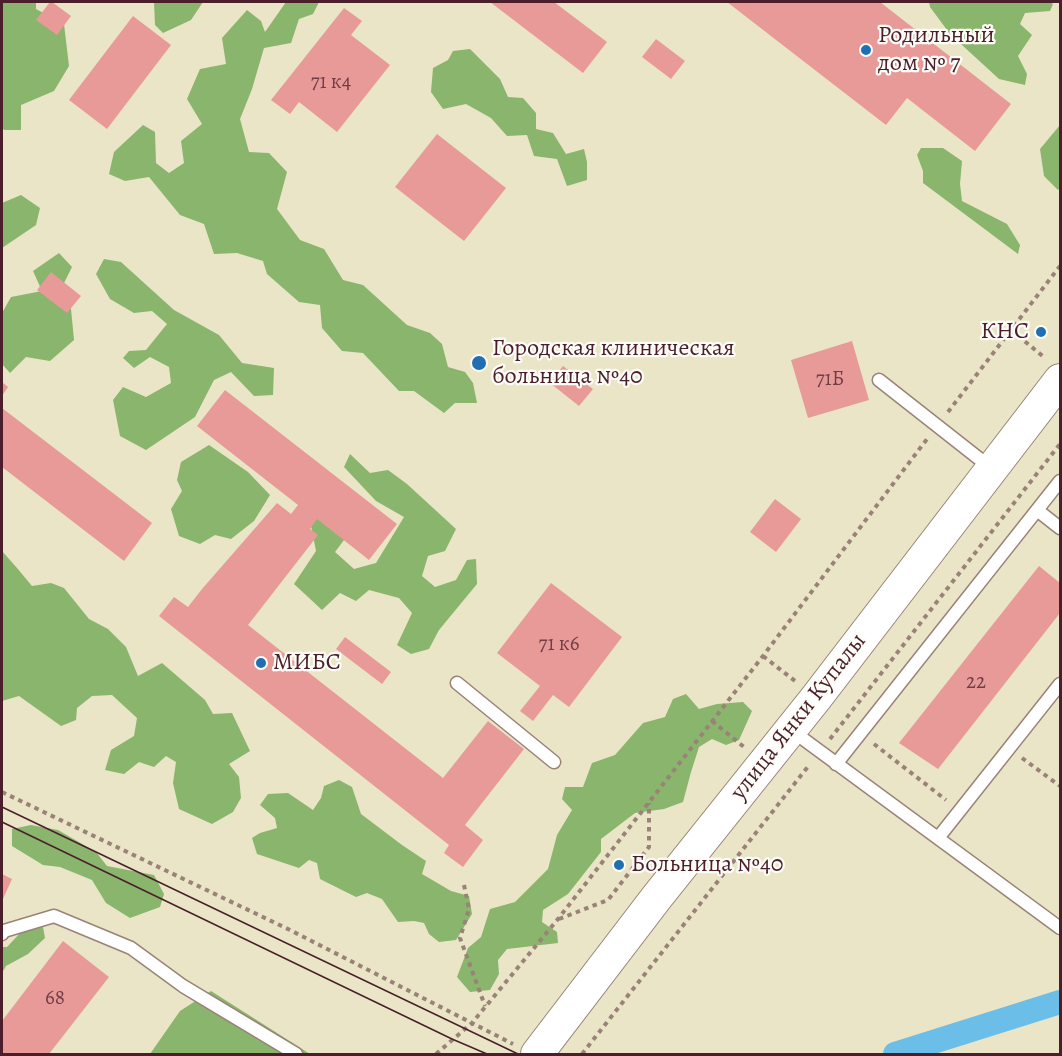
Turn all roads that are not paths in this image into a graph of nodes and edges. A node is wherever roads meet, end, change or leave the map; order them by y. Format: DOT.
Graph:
graph roads {
  1 [pos="1056,372"];
  2 [pos="879,380"];
  3 [pos="992,469"];
  4 [pos="1060,481"];
  5 [pos="1037,510"];
  6 [pos="1060,528"];
  7 [pos="457,683"];
  8 [pos="1060,684"];
  9 [pos="790,730"];
  10 [pos="554,762"];
  11 [pos="836,764"];
  12 [pos="938,838"];
  13 [pos="1060,928"];
  14 [pos="2,932"];
  15 [pos="529,1052"];
  16 [pos="296,1054"];
  1 -- 3 [label="street, улица Янки Купалы"];
  2 -- 3 [label="lane"];
  3 -- 9 [label="street, улица Янки Купалы"];
  4 -- 5 [label="lane"];
  5 -- 6 [label="lane"];
  5 -- 11 [label="lane"];
  7 -- 10 [label="lane"];
  8 -- 12 [label="lane"];
  9 -- 11 [label="lane"];
  9 -- 15 [label="street, улица Янки Купалы"];
  11 -- 12 [label="lane"];
  12 -- 13 [label="lane"];
  14 -- 16 [label="lane"];
}
